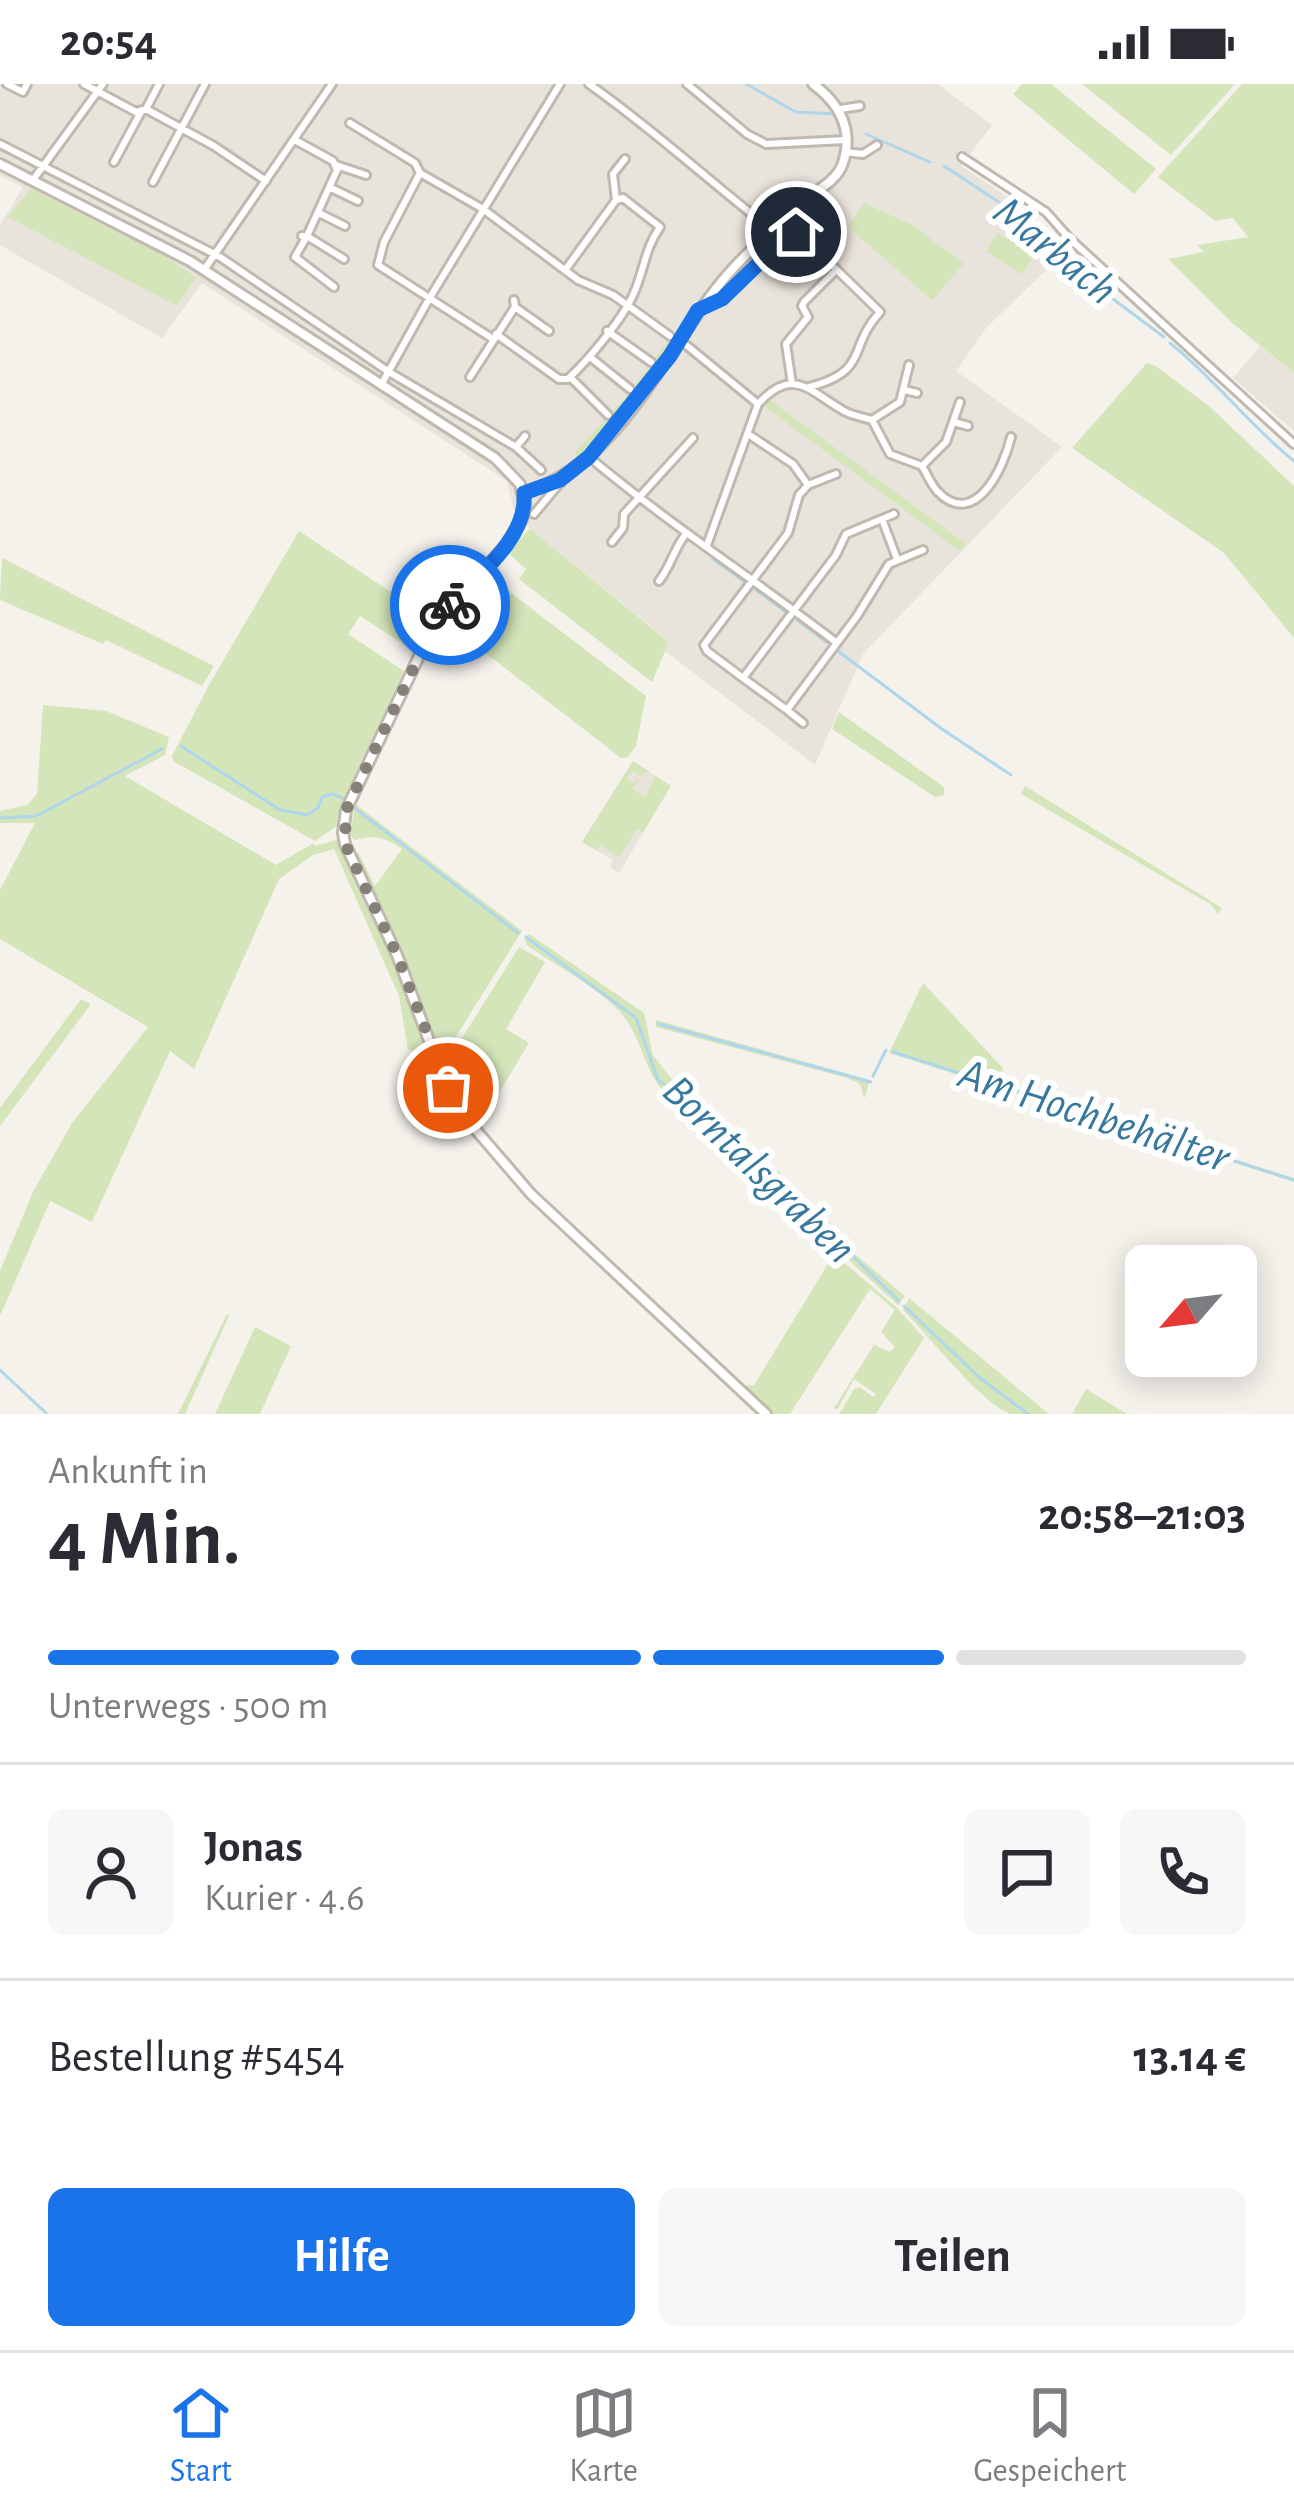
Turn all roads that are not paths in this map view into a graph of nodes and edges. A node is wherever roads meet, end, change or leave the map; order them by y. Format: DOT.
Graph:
graph roads {
  1 [pos="7,84"];
  2 [pos="27,84"];
  3 [pos="84,84"];
  4 [pos="159,84"];
  5 [pos="205,84"];
  6 [pos="332,84"];
  7 [pos="560,84"];
  8 [pos="589,84"];
  9 [pos="687,84"];
  10 [pos="813,84"];
  11 [pos="101,88"];
  12 [pos="860,106"];
  13 [pos="144,109"];
  14 [pos="840,109"];
  15 [pos="350,123"];
  16 [pos="181,128"];
  17 [pos="295,140"];
  18 [pos="844,140"];
  19 [pos="0,144"];
  20 [pos="878,145"];
  21 [pos="845,152"];
  22 [pos="962,157"];
  23 [pos="625,159"];
  24 [pos="114,161"];
  25 [pos="0,164"];
  26 [pos="44,165"];
  27 [pos="336,165"];
  28 [pos="420,173"];
  29 [pos="366,176"];
  30 [pos="33,180"];
  31 [pos="266,181"];
  32 [pos="153,182"];
  33 [pos="331,188"];
  34 [pos="616,200"];
  35 [pos="358,201"];
  36 [pos="123,209"];
  37 [pos="483,209"];
  38 [pos="319,213"];
  39 [pos="116,224"];
  40 [pos="345,226"];
  41 [pos="772,230"];
  42 [pos="305,236"];
  43 [pos="216,255"];
  44 [pos="344,259"];
  45 [pos="835,268"];
  46 [pos="566,269"];
  47 [pos="204,270"];
  48 [pos="334,286"];
  49 [pos="429,299"];
  50 [pos="626,305"];
  51 [pos="698,310"];
  52 [pos="299,314"];
  53 [pos="290,327"];
  54 [pos="549,331"];
  55 [pos="607,332"];
  56 [pos="670,336"];
  57 [pos="495,337"];
  58 [pos="680,340"];
  59 [pos="590,357"];
  60 [pos="651,362"];
  61 [pos="909,365"];
  62 [pos="389,372"];
  63 [pos="470,377"];
  64 [pos="570,377"];
  65 [pos="792,384"];
  66 [pos="381,386"];
  67 [pos="809,387"];
  68 [pos="630,389"];
  69 [pos="905,390"];
  70 [pos="916,393"];
  71 [pos="960,402"];
  72 [pos="758,404"];
  73 [pos="608,416"];
  74 [pos="467,420"];
  75 [pos="872,420"];
  76 [pos="954,422"];
  77 [pos="968,426"];
  78 [pos="747,434"];
  79 [pos="458,435"];
  80 [pos="525,436"];
  81 [pos="1011,437"];
  82 [pos="693,438"];
  83 [pos="1294,444"];
  84 [pos="516,447"];
  85 [pos="589,457"];
  86 [pos="922,466"];
  87 [pos="541,470"];
  88 [pos="836,474"];
  89 [pos="564,478"];
  90 [pos="808,485"];
  91 [pos="524,493"];
  92 [pos="637,497"];
  93 [pos="534,514"];
  94 [pos="894,514"];
  95 [pos="881,519"];
  96 [pos="685,535"];
  97 [pos="612,542"];
  98 [pos="707,545"];
  99 [pos="923,550"];
  100 [pos="897,559"];
  101 [pos="754,580"];
  102 [pos="659,581"];
  103 [pos="796,611"];
  104 [pos="838,643"];
  105 [pos="743,678"];
  106 [pos="787,710"];
  107 [pos="803,723"];
  108 [pos="766,1414"];
  1 -- 2 [label="street"];
  3 -- 11 [label="street"];
  4 -- 13 [label="street"];
  5 -- 16 [label="street"];
  6 -- 17 [label="street"];
  7 -- 37 [label="street"];
  8 -- 41 [label="street"];
  9 -- 18 [label="street"];
  10 -- 14 [label="street"];
  11 -- 13 [label="street"];
  11 -- 26 [label="street"];
  12 -- 14 [label="street"];
  13 -- 16 [label="street"];
  13 -- 24 [label="street"];
  14 -- 18 [label="street"];
  15 -- 28 [label="street"];
  16 -- 31 [label="street"];
  16 -- 32 [label="street"];
  17 -- 27 [label="street"];
  17 -- 31 [label="street"];
  18 -- 21 [label="street"];
  19 -- 26 [label="street"];
  20 -- 21 [label="street"];
  21 -- 41 [label="street"];
  22 -- 83 [label="street"];
  23 -- 34 [label="street"];
  25 -- 30 [label="street"];
  26 -- 30 [label="street"];
  26 -- 36 [label="street"];
  27 -- 29 [label="street"];
  27 -- 33 [label="street"];
  28 -- 37 [label="street"];
  28 -- 49 [label="street"];
  30 -- 39 [label="street"];
  31 -- 43 [label="street"];
  33 -- 35 [label="street"];
  33 -- 38 [label="street"];
  34 -- 46 [label="street"];
  34 -- 50 [label="street"];
  36 -- 39 [label="street"];
  36 -- 43 [label="street"];
  37 -- 46 [label="street"];
  37 -- 49 [label="street"];
  38 -- 40 [label="street"];
  38 -- 42 [label="street"];
  39 -- 47 [label="street"];
  41 -- 51 [label="street"];
  42 -- 44 [label="street"];
  42 -- 48 [label="street"];
  43 -- 47 [label="street"];
  43 -- 52 [label="street"];
  45 -- 51 [label="street"];
  45 -- 65 [label="street"];
  45 -- 67 [label="street"];
  46 -- 50 [label="street"];
  47 -- 53 [label="street"];
  49 -- 57 [label="street"];
  49 -- 62 [label="street"];
  50 -- 55 [label="street"];
  50 -- 56 [label="street"];
  51 -- 58 [label="street"];
  52 -- 53 [label="street"];
  52 -- 62 [label="street"];
  53 -- 66 [label="street"];
  54 -- 57 [label="street"];
  55 -- 59 [label="street"];
  55 -- 60 [label="street"];
  57 -- 63 [label="street"];
  57 -- 64 [label="street"];
  58 -- 72 [label="street"];
  58 -- 85 [label="street"];
  59 -- 64 [label="street"];
  59 -- 68 [label="street"];
  61 -- 69 [label="street"];
  62 -- 66 [label="street"];
  62 -- 74 [label="street"];
  64 -- 73 [label="street"];
  65 -- 67 [label="street"];
  65 -- 72 [label="street"];
  66 -- 79 [label="street"];
  67 -- 75 [label="street"];
  69 -- 70 [label="street"];
  69 -- 75 [label="street"];
  71 -- 76 [label="street"];
  72 -- 78 [label="street"];
  74 -- 79 [label="street"];
  74 -- 84 [label="street"];
  75 -- 86 [label="street"];
  76 -- 77 [label="street"];
  76 -- 86 [label="street"];
  78 -- 90 [label="street"];
  78 -- 98 [label="street"];
  79 -- 91 [label="street"];
  80 -- 84 [label="street"];
  81 -- 86 [label="street"];
  82 -- 92 [label="street"];
  84 -- 87 [label="street"];
  85 -- 89 [label="street"];
  85 -- 92 [label="street"];
  88 -- 90 [label="street"];
  89 -- 91 [label="street"];
  89 -- 93 [label="street"];
  90 -- 101 [label="street"];
  91 -- 108 [label="street"];
  92 -- 96 [label="street"];
  92 -- 97 [label="street"];
  94 -- 95 [label="street"];
  95 -- 100 [label="street"];
  95 -- 103 [label="street"];
  96 -- 98 [label="street"];
  96 -- 102 [label="street"];
  98 -- 101 [label="street"];
  99 -- 100 [label="street"];
  100 -- 104 [label="street"];
  101 -- 103 [label="street"];
  101 -- 105 [label="street"];
  103 -- 104 [label="street"];
  103 -- 105 [label="street"];
  104 -- 106 [label="street"];
  105 -- 106 [label="street"];
  106 -- 107 [label="street"];
}
